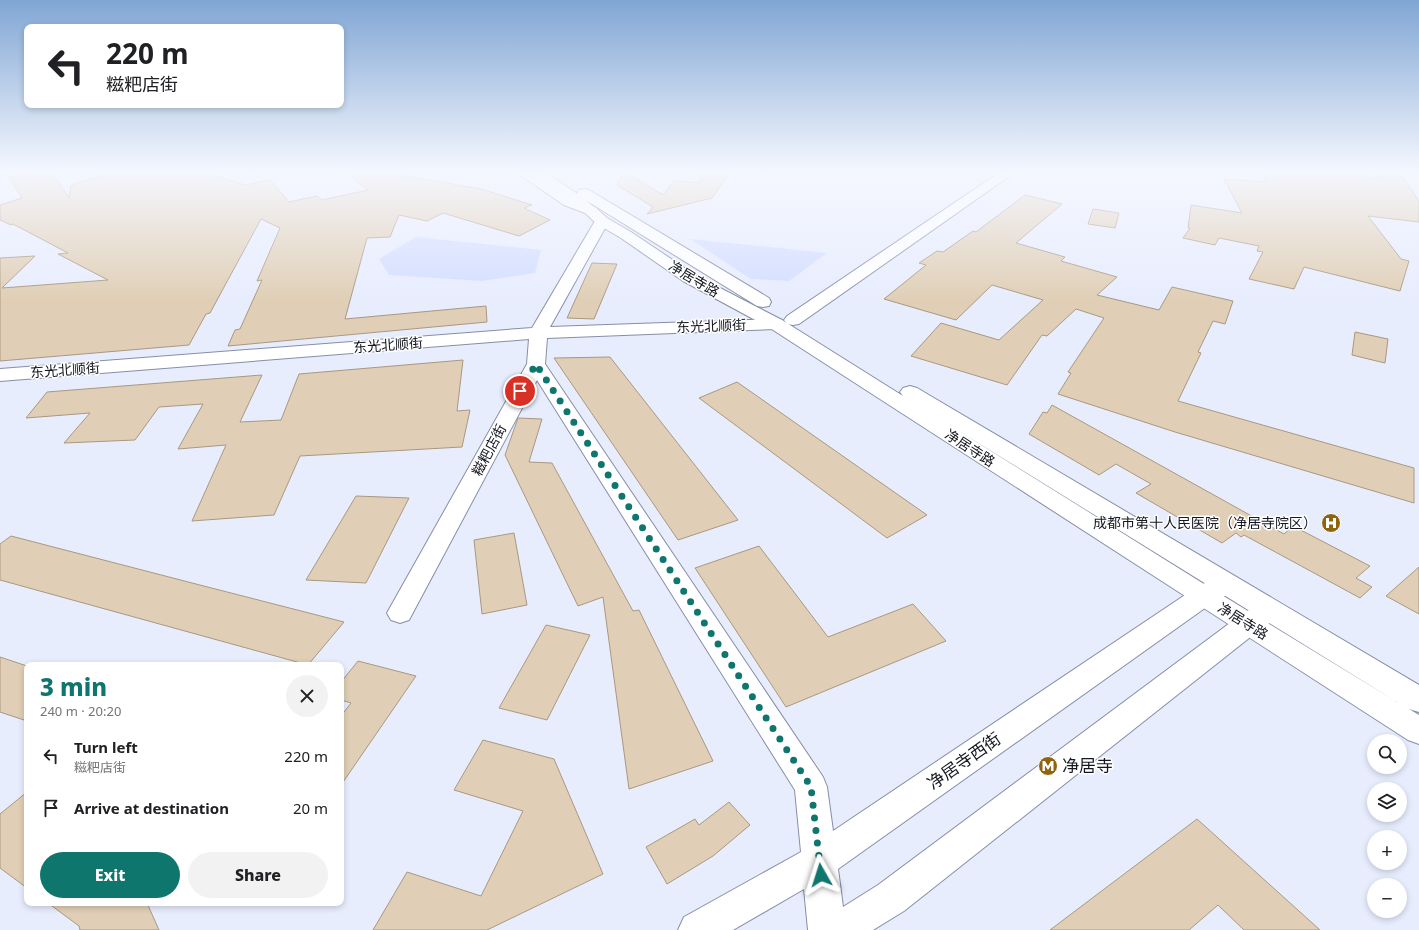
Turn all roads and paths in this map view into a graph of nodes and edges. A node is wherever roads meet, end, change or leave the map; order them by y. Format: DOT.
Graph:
graph roads {
  1 [pos="591,213"];
  2 [pos="593,213"];
  3 [pos="618,213"];
  4 [pos="947,213"];
  5 [pos="596,216"];
  6 [pos="784,322"];
  7 [pos="538,333"];
  8 [pos="536,364"];
  9 [pos="0,375"];
  10 [pos="1214,590"];
  11 [pos="400,613"];
  12 [pos="1258,617"];
  13 [pos="1419,700"];
  14 [pos="1419,731"];
  15 [pos="819,861"];
  16 [pos="697,930"];
  17 [pos="827,930"];
  18 [pos="839,930"];
  1 -- 5 [label="main road, 净居寺路"];
  2 -- 5 [label="main road"];
  3 -- 6 [label="main road, 净居寺路"];
  4 -- 6 [label="main road"];
  5 -- 6 [label="main road, 净居寺路"];
  5 -- 7 [label="main road, 糍粑店街"];
  6 -- 7 [label="main road, 东光北顺街"];
  6 -- 10 [label="main road, 净居寺路"];
  7 -- 8 [label="main road, 糍粑店街"];
  7 -- 9 [label="main road, 东光北顺街"];
  8 -- 11 [label="main road, 糍粑店街"];
  8 -- 15 [label="main road"];
  10 -- 12 [label="main road, 净居寺路"];
  10 -- 15 [label="main road, 净居寺西街"];
  12 -- 13 [label="main road, 净居寺路"];
  12 -- 14 [label="main road, 净居寺路"];
  12 -- 18 [label="main road"];
  15 -- 16 [label="main road, 净居寺西街"];
  15 -- 17 [label="main road"];
}
